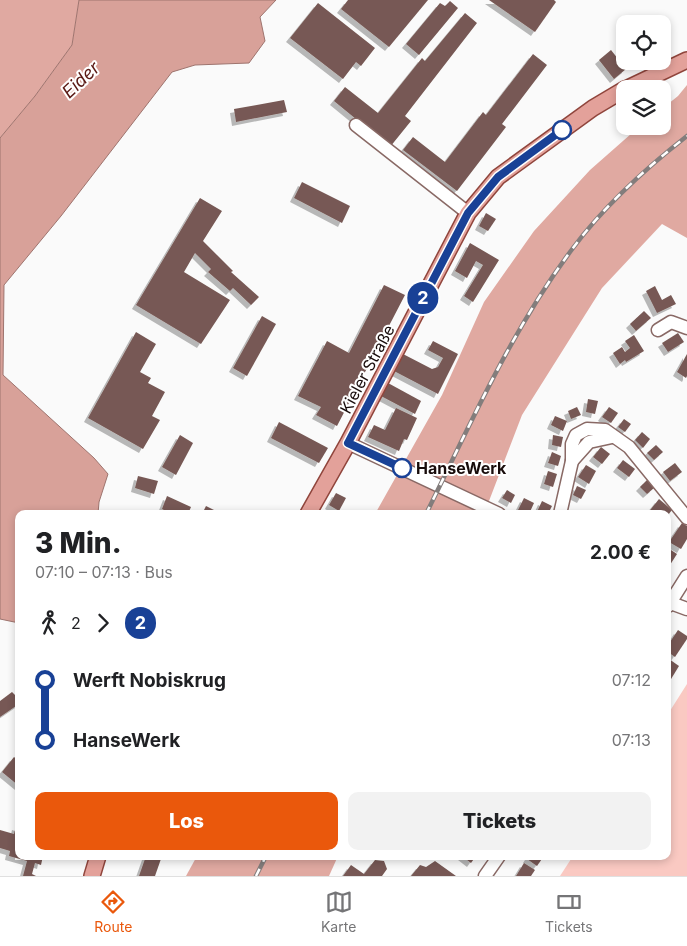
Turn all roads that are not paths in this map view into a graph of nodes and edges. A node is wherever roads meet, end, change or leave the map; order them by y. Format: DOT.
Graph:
graph roads {
  1 [pos="687,60"];
  2 [pos="644,80"];
  3 [pos="616,94"];
  4 [pos="356,125"];
  5 [pos="468,213"];
  6 [pos="687,328"];
  7 [pos="658,330"];
  8 [pos="348,443"];
  9 [pos="310,510"];
  10 [pos="490,510"];
  11 [pos="561,510"];
  12 [pos="687,518"];
  13 [pos="687,576"];
  14 [pos="671,599"];
  15 [pos="671,604"];
  16 [pos="687,608"];
  17 [pos="97,860"];
  18 [pos="496,860"];
  19 [pos="92,876"];
  20 [pos="485,876"];
  1 -- 2 [label="main road, Kieler Straße"];
  3 -- 5 [label="main road, Kieler Straße"];
  4 -- 5 [label="street"];
  5 -- 8 [label="main road, Kieler Straße"];
  6 -- 7 [label="street"];
  8 -- 9 [label="main road, Kieler Straße"];
  8 -- 10 [label="street"];
  11 -- 12 [label="street"];
  13 -- 14 [label="street"];
  15 -- 16 [label="street"];
  17 -- 19 [label="main road"];
  18 -- 20 [label="street"];
}
